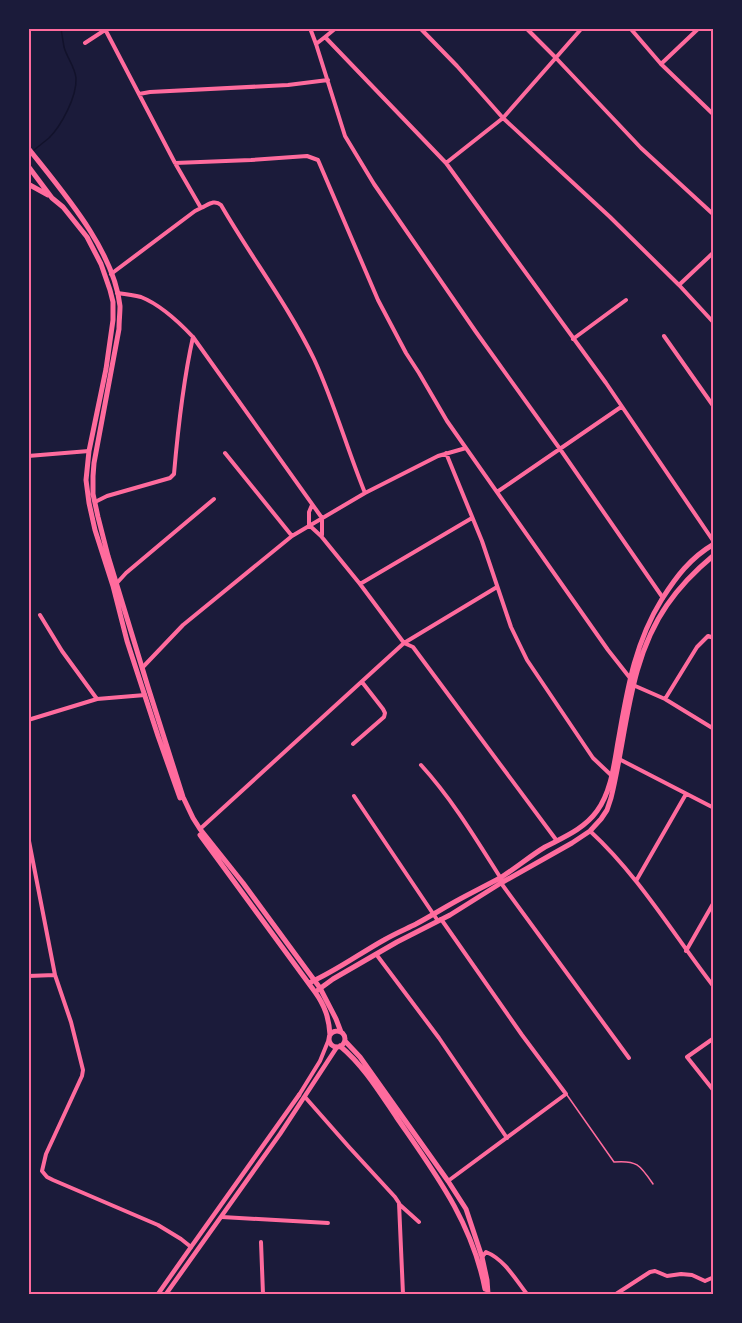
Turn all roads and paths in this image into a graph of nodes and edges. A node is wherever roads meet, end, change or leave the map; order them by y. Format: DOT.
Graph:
graph roads {
  1 [pos="310,28"];
  2 [pos="336,28"];
  3 [pos="420,28"];
  4 [pos="526,28"];
  5 [pos="582,28"];
  6 [pos="630,28"];
  7 [pos="699,28"];
  8 [pos="107,30"];
  9 [pos="325,37"];
  10 [pos="85,43"];
  11 [pos="316,44"];
  12 [pos="556,58"];
  13 [pos="661,64"];
  14 [pos="328,80"];
  15 [pos="139,94"];
  16 [pos="714,115"];
  17 [pos="503,118"];
  18 [pos="28,148"];
  19 [pos="175,163"];
  20 [pos="446,163"];
  21 [pos="30,168"];
  22 [pos="28,184"];
  23 [pos="52,198"];
  24 [pos="201,208"];
  25 [pos="714,215"];
  26 [pos="78,219"];
  27 [pos="714,252"];
  28 [pos="111,274"];
  29 [pos="679,285"];
  30 [pos="117,293"];
  31 [pos="626,300"];
  32 [pos="714,322"];
  33 [pos="664,336"];
  34 [pos="193,337"];
  35 [pos="573,339"];
  36 [pos="621,407"];
  37 [pos="714,407"];
  38 [pos="100,413"];
  39 [pos="466,448"];
  40 [pos="560,449"];
  41 [pos="89,451"];
  42 [pos="225,453"];
  43 [pos="446,453"];
  44 [pos="28,456"];
  45 [pos="497,492"];
  46 [pos="365,493"];
  47 [pos="214,499"];
  48 [pos="95,501"];
  49 [pos="312,504"];
  50 [pos="322,518"];
  51 [pos="472,518"];
  52 [pos="309,525"];
  53 [pos="292,536"];
  54 [pos="321,536"];
  55 [pos="714,543"];
  56 [pos="714,555"];
  57 [pos="360,584"];
  58 [pos="114,585"];
  59 [pos="497,587"];
  60 [pos="663,598"];
  61 [pos="40,615"];
  62 [pos="714,638"];
  63 [pos="404,643"];
  64 [pos="142,668"];
  65 [pos="630,678"];
  66 [pos="362,682"];
  67 [pos="633,685"];
  68 [pos="145,695"];
  69 [pos="98,699"];
  70 [pos="665,699"];
  71 [pos="28,720"];
  72 [pos="714,729"];
  73 [pos="353,744"];
  74 [pos="619,759"];
  75 [pos="421,765"];
  76 [pos="611,775"];
  77 [pos="686,794"];
  78 [pos="354,796"];
  79 [pos="714,808"];
  80 [pos="200,829"];
  81 [pos="590,831"];
  82 [pos="28,836"];
  83 [pos="557,841"];
  84 [pos="500,880"];
  85 [pos="636,881"];
  86 [pos="714,902"];
  87 [pos="434,914"];
  88 [pos="440,920"];
  89 [pos="686,951"];
  90 [pos="376,954"];
  91 [pos="56,975"];
  92 [pos="28,976"];
  93 [pos="312,982"];
  94 [pos="714,987"];
  95 [pos="318,990"];
  96 [pos="341,1032"];
  97 [pos="329,1037"];
  98 [pos="714,1038"];
  99 [pos="345,1041"];
  100 [pos="339,1047"];
  101 [pos="629,1058"];
  102 [pos="714,1091"];
  103 [pos="566,1094"];
  104 [pos="298,1095"];
  105 [pos="305,1097"];
  106 [pos="507,1138"];
  107 [pos="448,1180"];
  108 [pos="653,1184"];
  109 [pos="399,1203"];
  110 [pos="222,1217"];
  111 [pos="419,1222"];
  112 [pos="328,1223"];
  113 [pos="261,1242"];
  114 [pos="191,1247"];
  115 [pos="482,1257"];
  116 [pos="714,1277"];
  117 [pos="158,1294"];
  118 [pos="166,1294"];
  119 [pos="263,1294"];
  120 [pos="403,1294"];
  121 [pos="487,1294"];
  122 [pos="527,1294"];
  123 [pos="616,1294"];
  1 -- 11 [label="street"];
  2 -- 9 [label="street"];
  3 -- 17 [label="street"];
  4 -- 12 [label="street"];
  5 -- 12 [label="street"];
  6 -- 13 [label="street"];
  7 -- 13 [label="street"];
  8 -- 10 [label="street"];
  8 -- 15 [label="street"];
  9 -- 11 [label="street"];
  9 -- 20 [label="street"];
  11 -- 14 [label="street"];
  12 -- 17 [label="street"];
  12 -- 25 [label="street"];
  13 -- 16 [label="street"];
  14 -- 15 [label="street"];
  14 -- 40 [label="street"];
  15 -- 19 [label="street"];
  17 -- 20 [label="street"];
  17 -- 29 [label="street"];
  18 -- 26 [label="main road"];
  19 -- 24 [label="street"];
  19 -- 39 [label="street"];
  20 -- 35 [label="street"];
  21 -- 23 [label="main road"];
  22 -- 23 [label="main road"];
  23 -- 26 [label="main road"];
  24 -- 28 [label="street"];
  24 -- 46 [label="street"];
  26 -- 28 [label="main road"];
  26 -- 38 [label="main road"];
  27 -- 29 [label="street"];
  28 -- 30 [label="main road"];
  29 -- 32 [label="street"];
  30 -- 34 [label="street"];
  30 -- 38 [label="main road"];
  31 -- 35 [label="street"];
  33 -- 37 [label="street"];
  34 -- 48 [label="street"];
  34 -- 49 [label="street"];
  35 -- 36 [label="street"];
  36 -- 40 [label="street"];
  36 -- 55 [label="street"];
  38 -- 41 [label="main road"];
  38 -- 48 [label="main road"];
  39 -- 43 [label="street"];
  39 -- 45 [label="street"];
  40 -- 45 [label="street"];
  40 -- 60 [label="street"];
  41 -- 44 [label="street"];
  41 -- 58 [label="main road"];
  42 -- 53 [label="street"];
  43 -- 46 [label="street"];
  43 -- 51 [label="street"];
  45 -- 65 [label="street"];
  46 -- 50 [label="street"];
  47 -- 58 [label="street"];
  48 -- 58 [label="main road"];
  49 -- 50 [label="street"];
  49 -- 52 [label="street"];
  50 -- 52 [label="street"];
  50 -- 54 [label="street"];
  51 -- 57 [label="street"];
  51 -- 59 [label="street"];
  52 -- 53 [label="street"];
  52 -- 54 [label="street"];
  53 -- 64 [label="street"];
  54 -- 57 [label="street"];
  55 -- 60 [label="main road"];
  56 -- 67 [label="main road"];
  57 -- 63 [label="street"];
  58 -- 64 [label="main road"];
  58 -- 68 [label="main road"];
  59 -- 63 [label="street"];
  59 -- 76 [label="street"];
  60 -- 65 [label="main road"];
  61 -- 69 [label="street"];
  62 -- 70 [label="street"];
  63 -- 66 [label="street"];
  63 -- 83 [label="street"];
  64 -- 80 [label="main road"];
  65 -- 76 [label="main road"];
  66 -- 73 [label="street"];
  66 -- 80 [label="street"];
  67 -- 70 [label="street"];
  67 -- 74 [label="main road"];
  68 -- 69 [label="street"];
  68 -- 93 [label="main road"];
  69 -- 71 [label="street"];
  70 -- 72 [label="street"];
  74 -- 77 [label="street"];
  74 -- 81 [label="main road"];
  75 -- 84 [label="street"];
  76 -- 83 [label="main road"];
  77 -- 79 [label="street"];
  77 -- 85 [label="street"];
  78 -- 87 [label="street"];
  80 -- 93 [label="main road"];
  81 -- 84 [label="main road"];
  81 -- 85 [label="street"];
  82 -- 91 [label="street"];
  83 -- 84 [label="main road"];
  84 -- 87 [label="main road"];
  84 -- 88 [label="main road"];
  84 -- 101 [label="street"];
  85 -- 89 [label="street"];
  86 -- 89 [label="street"];
  87 -- 88 [label="street"];
  87 -- 93 [label="main road"];
  88 -- 90 [label="main road"];
  88 -- 103 [label="street"];
  89 -- 94 [label="street"];
  90 -- 95 [label="main road"];
  90 -- 106 [label="street"];
  91 -- 92 [label="street"];
  91 -- 114 [label="street"];
  93 -- 95 [label="main road"];
  95 -- 96 [label="main road"];
  95 -- 97 [label="main road"];
  96 -- 97 [label="main road"];
  96 -- 99 [label="main road"];
  97 -- 100 [label="main road"];
  97 -- 104 [label="street"];
  98 -- 102 [label="street"];
  99 -- 100 [label="main road"];
  99 -- 107 [label="main road"];
  100 -- 105 [label="street"];
  100 -- 121 [label="main road"];
  103 -- 106 [label="street"];
  103 -- 108 [label="lane"];
  104 -- 114 [label="street"];
  105 -- 109 [label="street"];
  105 -- 110 [label="street"];
  106 -- 107 [label="street"];
  107 -- 115 [label="main road"];
  109 -- 111 [label="street"];
  109 -- 120 [label="street"];
  110 -- 112 [label="street"];
  110 -- 118 [label="street"];
  113 -- 119 [label="street"];
  114 -- 117 [label="street"];
  115 -- 121 [label="main road"];
  115 -- 122 [label="street"];
  116 -- 123 [label="street"];
}
